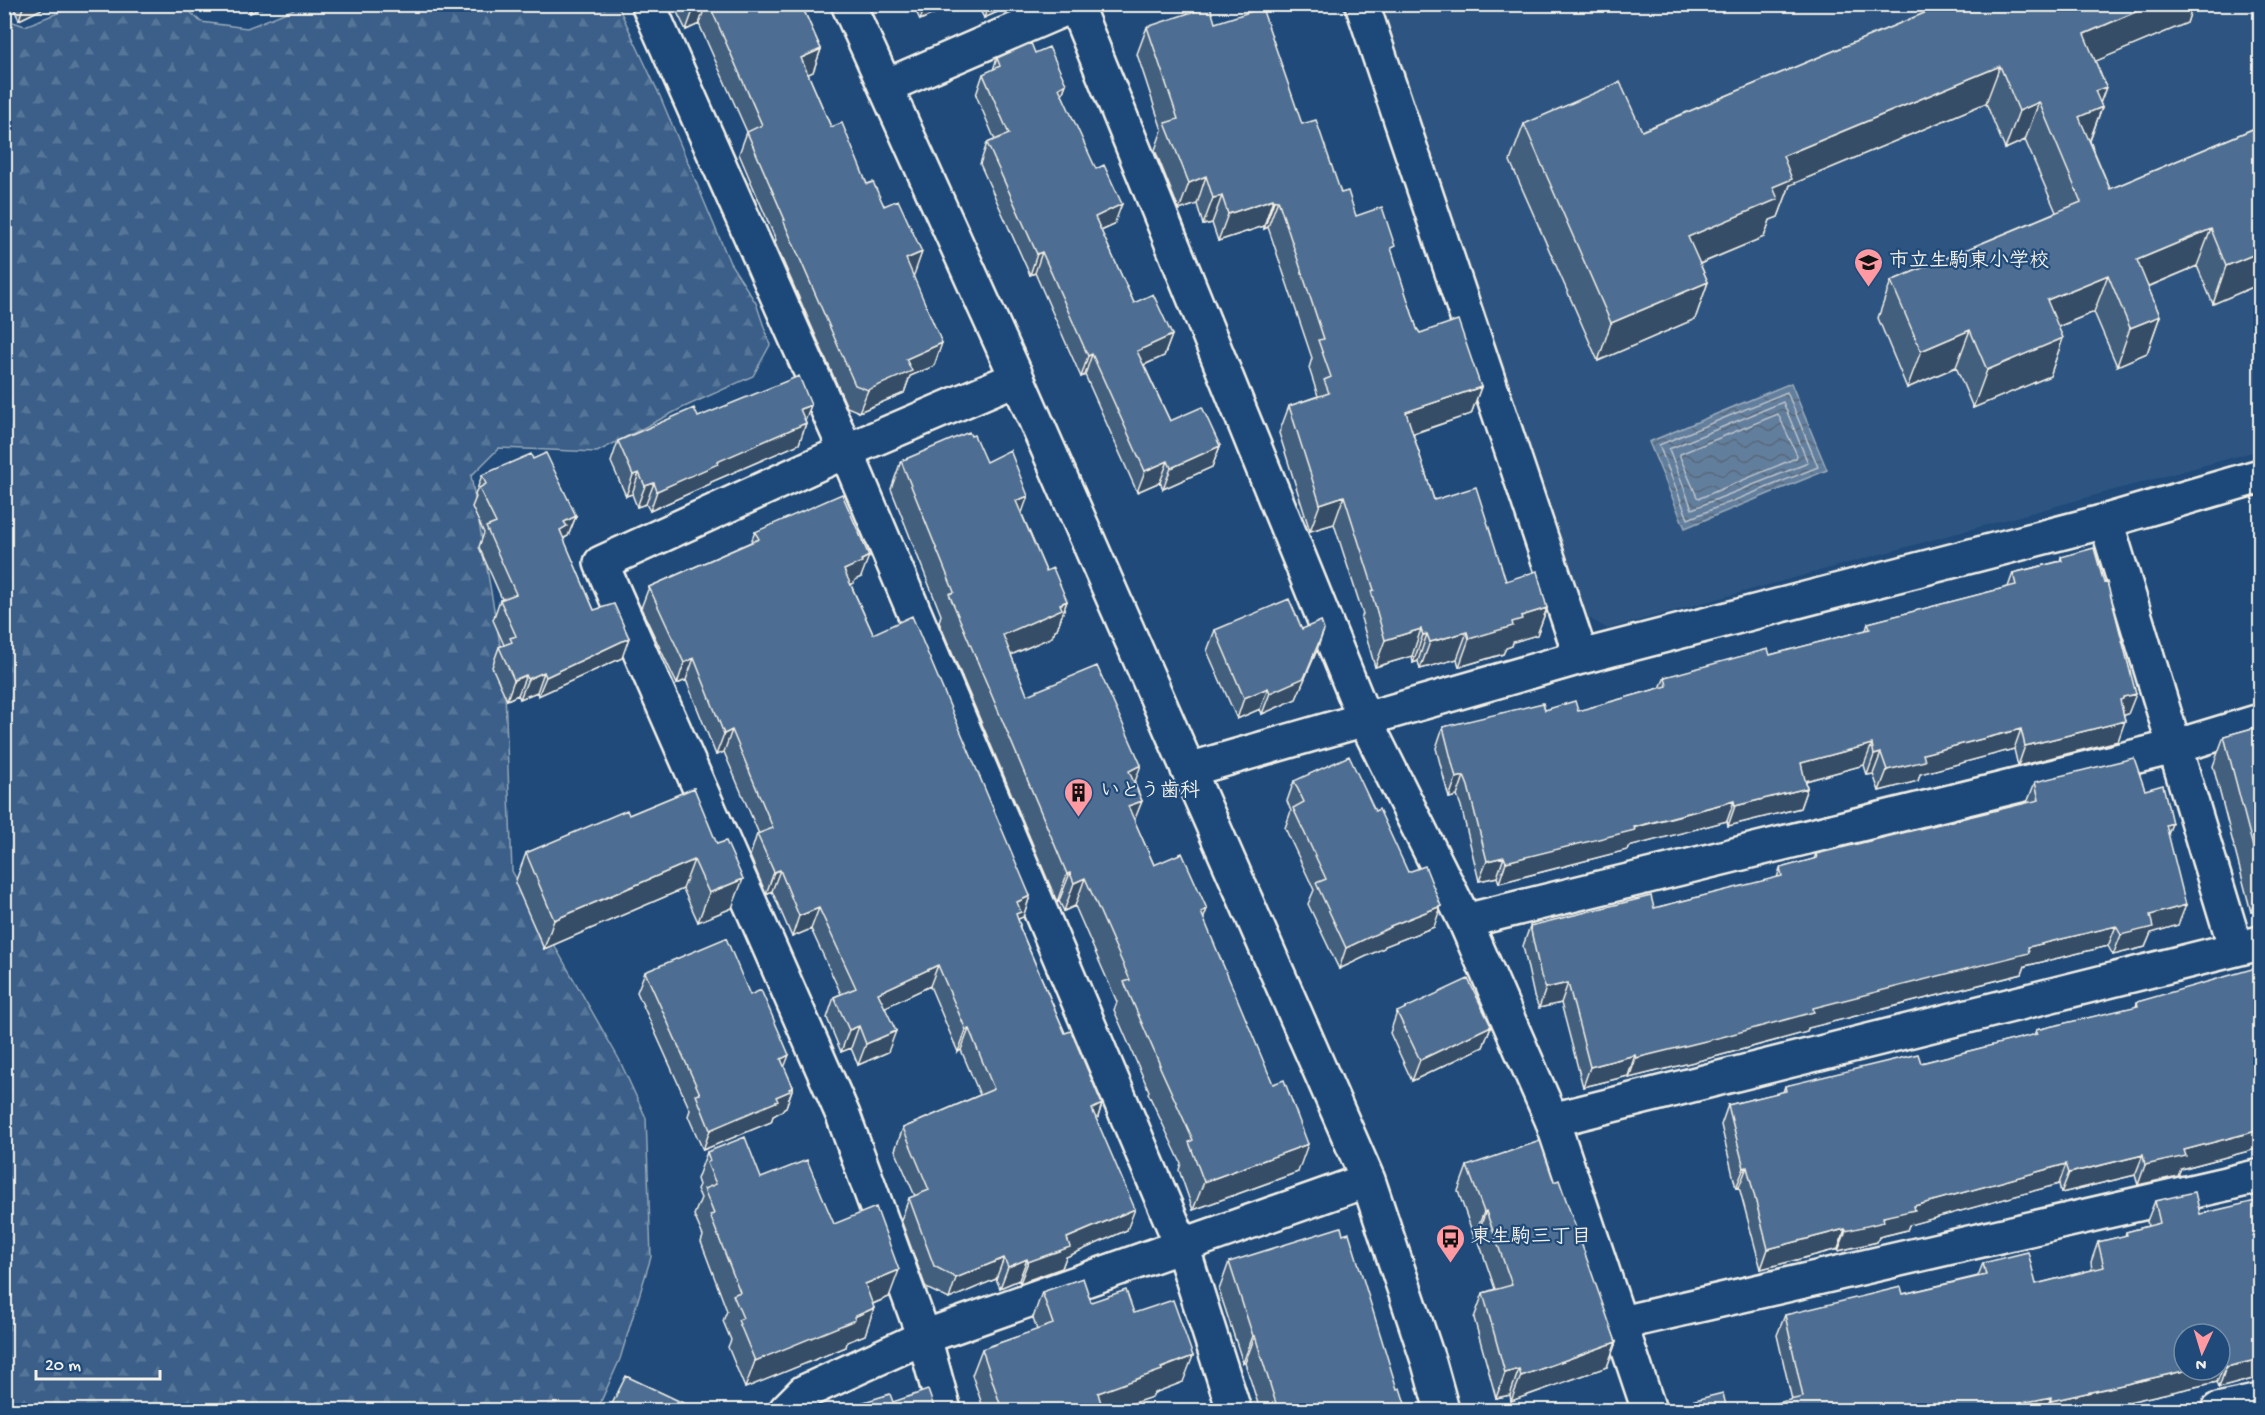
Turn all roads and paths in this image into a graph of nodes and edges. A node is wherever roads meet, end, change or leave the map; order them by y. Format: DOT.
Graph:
graph roads {
  1 [pos="648,4"];
  2 [pos="848,4"];
  3 [pos="1362,4"];
  4 [pos="1075,5"];
  5 [pos="886,86"];
  6 [pos="1017,378"];
  7 [pos="846,451"];
  8 [pos="2260,476"];
  9 [pos="2106,521"];
  10 [pos="1581,657"];
  11 [pos="1365,720"];
  12 [pos="2260,721"];
  13 [pos="2174,747"];
  14 [pos="1188,770"];
  15 [pos="1465,921"];
  16 [pos="2248,946"];
  17 [pos="1552,1120"];
  18 [pos="2260,1176"];
  19 [pos="1368,1180"];
  20 [pos="1182,1246"];
  21 [pos="1621,1323"];
  22 [pos="924,1337"];
  23 [pos="2260,1401"];
  24 [pos="786,1410"];
  25 [pos="944,1410"];
  26 [pos="1234,1410"];
  27 [pos="1442,1410"];
  28 [pos="1649,1410"];
  29 [pos="2218,1410"];
  1 -- 7 [label="street"];
  2 -- 5 [label="street"];
  3 -- 10 [label="street"];
  4 -- 5 [label="street"];
  4 -- 11 [label="street"];
  5 -- 6 [label="street"];
  6 -- 7 [label="street"];
  6 -- 14 [label="street"];
  7 -- 20 [label="street"];
  7 -- 22 [label="street"];
  8 -- 9 [label="street"];
  9 -- 10 [label="street"];
  9 -- 13 [label="street"];
  10 -- 11 [label="street"];
  11 -- 14 [label="street"];
  11 -- 15 [label="street"];
  12 -- 13 [label="street"];
  13 -- 15 [label="street"];
  13 -- 16 [label="street"];
  14 -- 19 [label="street"];
  15 -- 17 [label="street"];
  16 -- 17 [label="street"];
  17 -- 21 [label="street"];
  18 -- 21 [label="street"];
  19 -- 20 [label="street"];
  19 -- 27 [label="street"];
  20 -- 22 [label="street"];
  20 -- 26 [label="street"];
  21 -- 28 [label="street"];
  22 -- 24 [label="street"];
  22 -- 25 [label="street"];
  23 -- 29 [label="street"];
}
